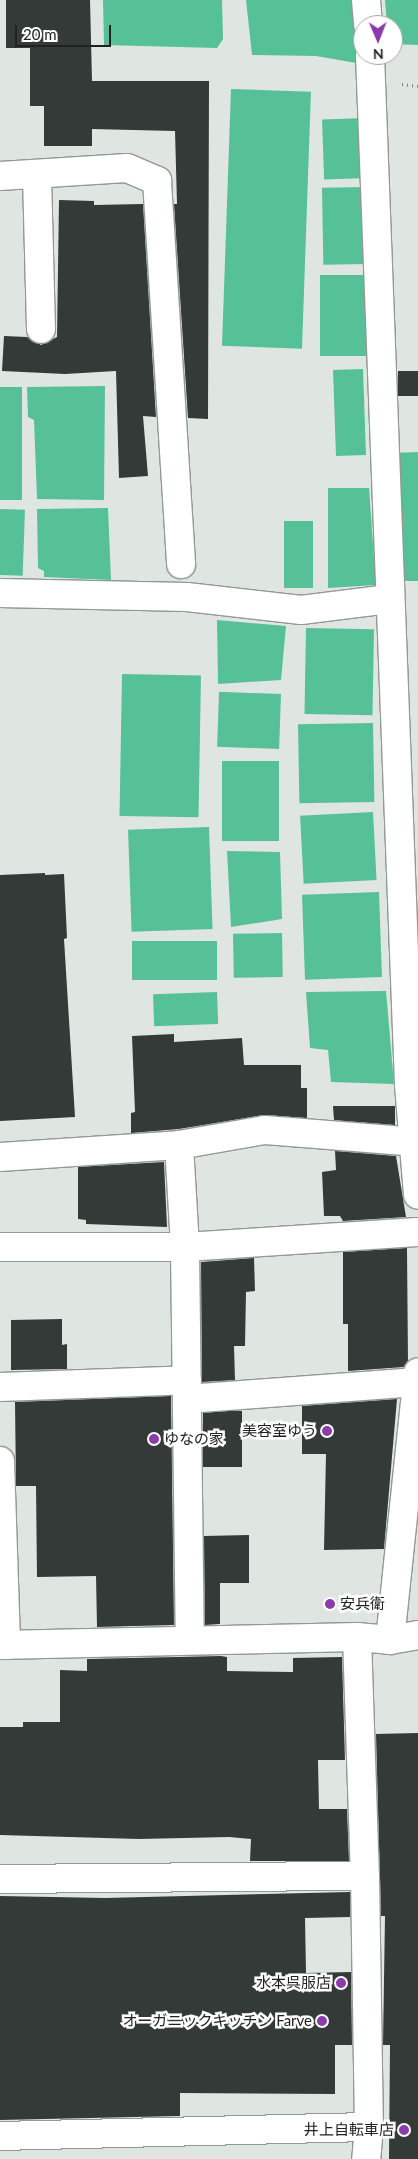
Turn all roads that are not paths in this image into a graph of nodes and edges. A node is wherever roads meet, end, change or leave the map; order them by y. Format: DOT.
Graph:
graph roads {
  1 [pos="366,0"];
  2 [pos="367,15"];
  3 [pos="370,65"];
  4 [pos="0,176"];
  5 [pos="37,176"];
  6 [pos="41,329"];
  7 [pos="180,564"];
  8 [pos="0,593"];
  9 [pos="389,599"];
  10 [pos="415,1142"];
  11 [pos="179,1145"];
  12 [pos="0,1157"];
  13 [pos="418,1195"];
  14 [pos="418,1232"];
  15 [pos="0,1247"];
  16 [pos="185,1247"];
  17 [pos="417,1377"];
  18 [pos="0,1387"];
  19 [pos="187,1390"];
  20 [pos="0,1461"];
  21 [pos="418,1635"];
  22 [pos="357,1638"];
  23 [pos="190,1640"];
  24 [pos="390,1640"];
  25 [pos="3,1645"];
  26 [pos="365,1876"];
  27 [pos="0,1879"];
  28 [pos="368,2127"];
  29 [pos="0,2136"];
  30 [pos="366,2159"];
  1 -- 2 [label="street"];
  3 -- 9 [label="street"];
  4 -- 5 [label="street"];
  5 -- 6 [label="street"];
  5 -- 7 [label="street"];
  8 -- 9 [label="street"];
  9 -- 10 [label="street"];
  10 -- 11 [label="street"];
  10 -- 13 [label="street"];
  11 -- 12 [label="street"];
  11 -- 16 [label="street"];
  14 -- 16 [label="street"];
  15 -- 16 [label="street"];
  16 -- 19 [label="street"];
  17 -- 19 [label="street"];
  17 -- 24 [label="street"];
  18 -- 19 [label="street"];
  19 -- 23 [label="street"];
  20 -- 25 [label="street"];
  21 -- 24 [label="street"];
  22 -- 23 [label="street"];
  22 -- 24 [label="street"];
  22 -- 26 [label="street"];
  23 -- 25 [label="street"];
  26 -- 27 [label="street"];
  26 -- 28 [label="street"];
  28 -- 29 [label="street"];
  28 -- 30 [label="street"];
}
